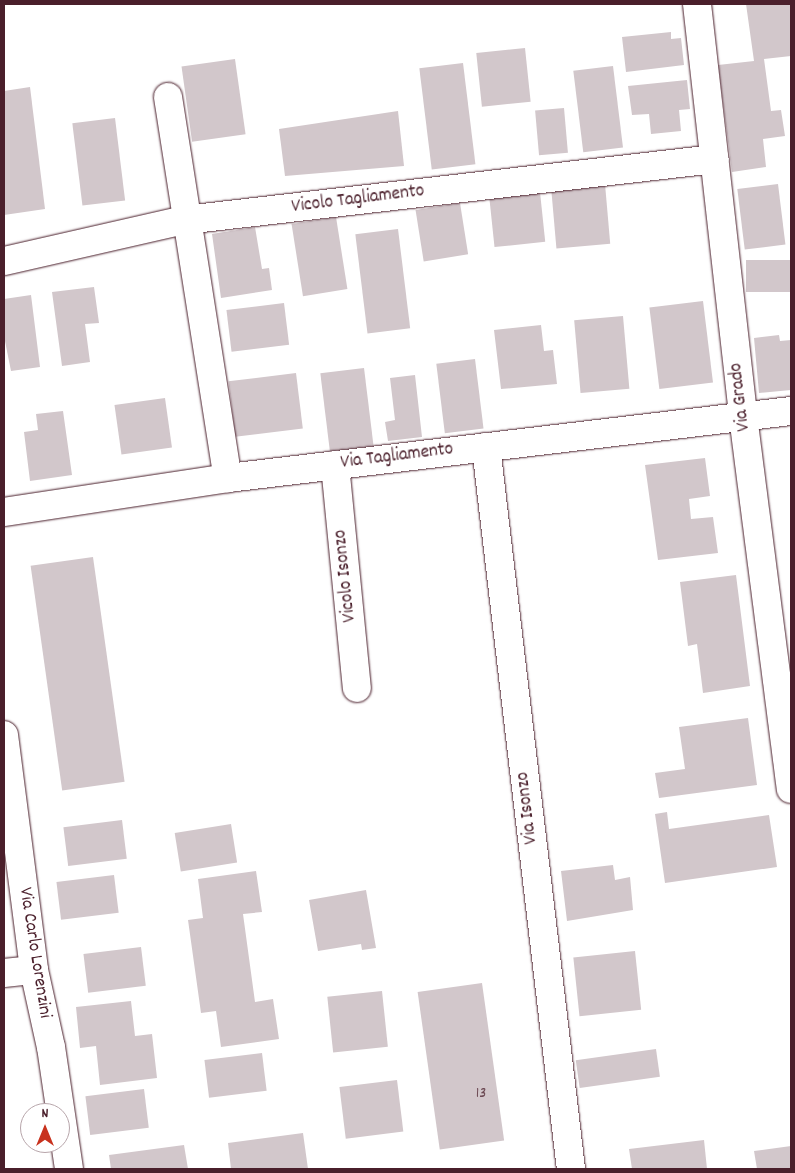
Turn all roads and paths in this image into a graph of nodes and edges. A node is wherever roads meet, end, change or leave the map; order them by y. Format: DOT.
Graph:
graph roads {
  1 [pos="697,4"];
  2 [pos="168,97"];
  3 [pos="715,159"];
  4 [pos="185,220"];
  5 [pos="4,260"];
  6 [pos="791,411"];
  7 [pos="743,416"];
  8 [pos="486,447"];
  9 [pos="335,465"];
  10 [pos="228,478"];
  11 [pos="4,512"];
  12 [pos="357,688"];
  13 [pos="4,735"];
  14 [pos="791,789"];
  15 [pos="34,970"];
  16 [pos="4,973"];
  17 [pos="69,1169"];
  18 [pos="571,1169"];
  1 -- 3 [label="street, Via Grado"];
  2 -- 4 [label="street"];
  3 -- 4 [label="street, Vicolo Tagliamento"];
  3 -- 7 [label="street, Via Grado"];
  4 -- 5 [label="street, Vicolo Tagliamento"];
  4 -- 10 [label="street"];
  6 -- 7 [label="street, Via Tagliamento"];
  7 -- 8 [label="street, Via Tagliamento"];
  7 -- 14 [label="street, Via Grado"];
  8 -- 9 [label="street, Via Tagliamento"];
  8 -- 18 [label="street, Via Isonzo"];
  9 -- 10 [label="street, Via Tagliamento"];
  9 -- 12 [label="street, Vicolo Isonzo"];
  10 -- 11 [label="street, Via Tagliamento"];
  13 -- 15 [label="street, Via Carlo Lorenzini"];
  15 -- 16 [label="street"];
  15 -- 17 [label="street, Via Carlo Lorenzini"];
}
